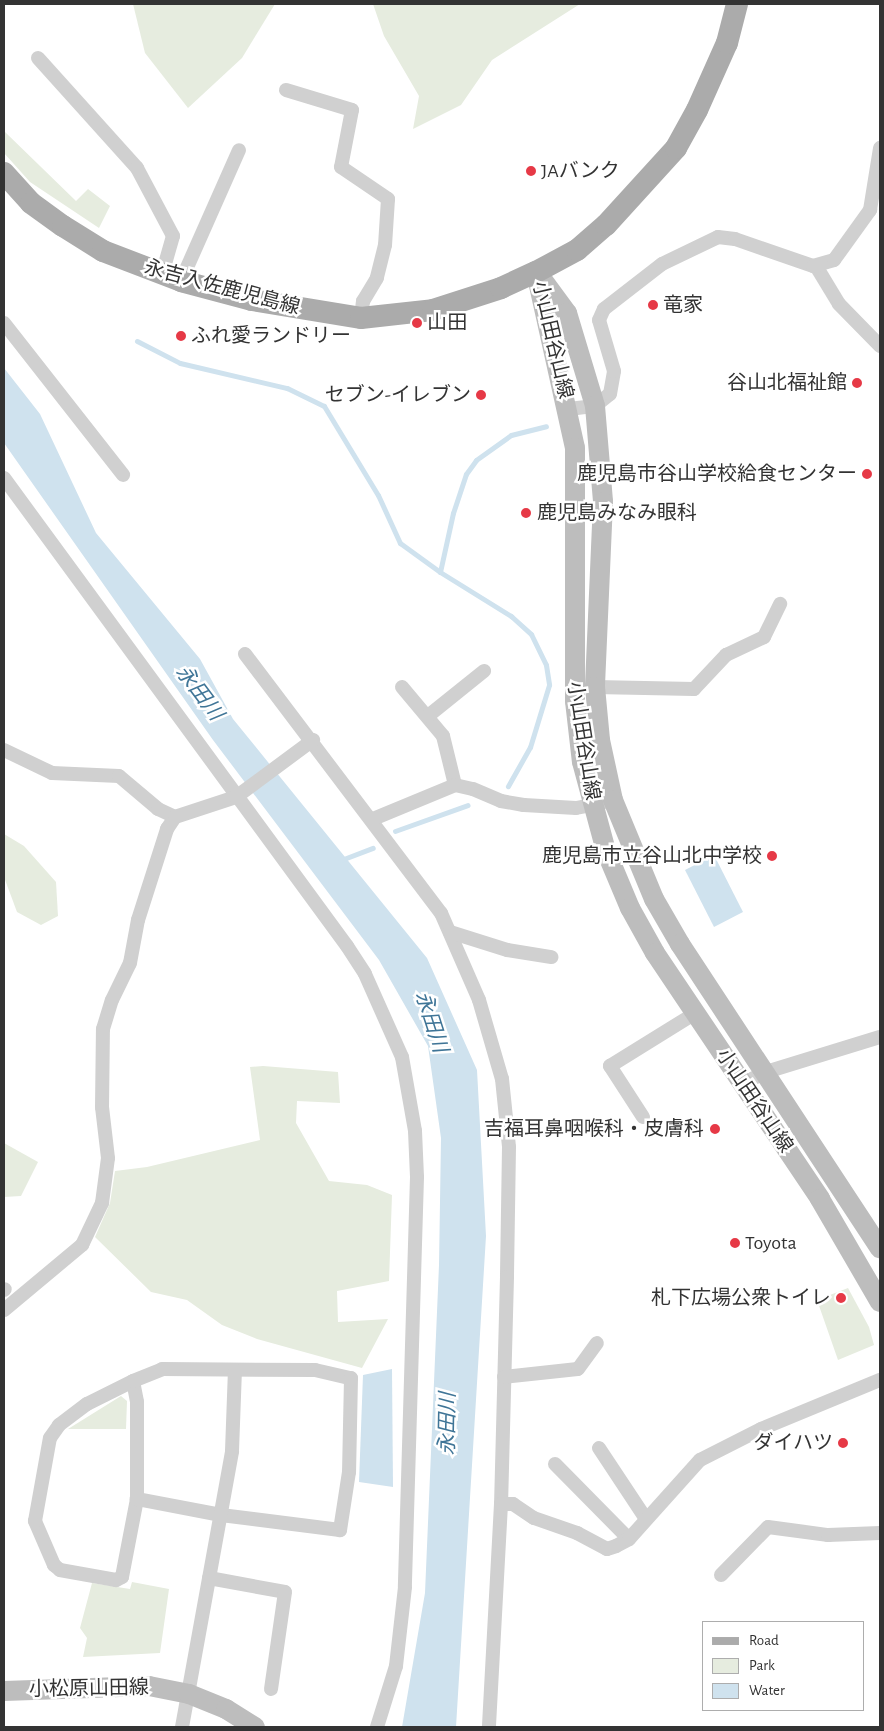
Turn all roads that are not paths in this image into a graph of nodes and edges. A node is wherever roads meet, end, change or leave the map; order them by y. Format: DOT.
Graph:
graph roads {
  1 [pos="737,4"];
  2 [pos="38,58"];
  3 [pos="286,90"];
  4 [pos="880,148"];
  5 [pos="239,150"];
  6 [pos="4,173"];
  7 [pos="816,266"];
  8 [pos="536,272"];
  9 [pos="171,278"];
  10 [pos="361,318"];
  11 [pos="4,323"];
  12 [pos="880,346"];
  13 [pos="595,406"];
  14 [pos="569,409"];
  15 [pos="123,475"];
  16 [pos="4,478"];
  17 [pos="780,604"];
  18 [pos="245,654"];
  19 [pos="484,671"];
  20 [pos="402,687"];
  21 [pos="595,687"];
  22 [pos="428,716"];
  23 [pos="313,740"];
  24 [pos="4,750"];
  25 [pos="454,785"];
  26 [pos="236,796"];
  27 [pos="613,800"];
  28 [pos="592,806"];
  29 [pos="174,817"];
  30 [pos="373,819"];
  31 [pos="450,932"];
  32 [pos="551,957"];
  33 [pos="694,1014"];
  34 [pos="880,1037"];
  35 [pos="766,1072"];
  36 [pos="742,1084"];
  37 [pos="643,1117"];
  38 [pos="880,1248"];
  39 [pos="880,1302"];
  40 [pos="4,1310"];
  41 [pos="597,1343"];
  42 [pos="235,1371"];
  43 [pos="504,1376"];
  44 [pos="880,1380"];
  45 [pos="132,1381"];
  46 [pos="599,1448"];
  47 [pos="555,1464"];
  48 [pos="136,1499"];
  49 [pos="501,1504"];
  50 [pos="221,1515"];
  51 [pos="646,1519"];
  52 [pos="880,1533"];
  53 [pos="629,1539"];
  54 [pos="721,1575"];
  55 [pos="209,1578"];
  56 [pos="271,1689"];
  57 [pos="4,1691"];
  58 [pos="188,1694"];
  59 [pos="182,1727"];
  60 [pos="255,1727"];
  61 [pos="377,1727"];
  62 [pos="489,1727"];
  1 -- 8 [label="main road, 永吉入佐鹿児島線"];
  2 -- 9 [label="street"];
  3 -- 10 [label="street"];
  4 -- 7 [label="street"];
  5 -- 9 [label="street"];
  6 -- 9 [label="main road, 永吉入佐鹿児島線"];
  7 -- 12 [label="street"];
  7 -- 13 [label="street"];
  8 -- 10 [label="main road, 永吉入佐鹿児島線"];
  8 -- 13 [label="main road, 小山田谷山線"];
  8 -- 14 [label="main road, 小山田谷山線"];
  9 -- 10 [label="main road, 永吉入佐鹿児島線"];
  11 -- 15 [label="street"];
  13 -- 14 [label="street"];
  13 -- 21 [label="main road, 小山田谷山線"];
  14 -- 28 [label="main road, 小山田谷山線"];
  16 -- 26 [label="street"];
  17 -- 21 [label="street"];
  18 -- 23 [label="street"];
  19 -- 22 [label="street"];
  20 -- 22 [label="street"];
  21 -- 27 [label="main road, 小山田谷山線"];
  22 -- 25 [label="street"];
  23 -- 26 [label="street"];
  23 -- 30 [label="street"];
  24 -- 29 [label="street"];
  25 -- 28 [label="street"];
  25 -- 30 [label="street"];
  26 -- 29 [label="street"];
  26 -- 61 [label="street"];
  27 -- 28 [label="street"];
  27 -- 35 [label="main road, 小山田谷山線"];
  28 -- 33 [label="main road, 小山田谷山線"];
  29 -- 40 [label="street"];
  30 -- 31 [label="street"];
  31 -- 32 [label="street"];
  31 -- 43 [label="street"];
  33 -- 36 [label="main road, 小山田谷山線"];
  33 -- 37 [label="street"];
  34 -- 35 [label="street"];
  35 -- 36 [label="street"];
  35 -- 38 [label="main road, 小山田谷山線"];
  36 -- 39 [label="main road, 小山田谷山線"];
  41 -- 43 [label="street"];
  42 -- 45 [label="street"];
  42 -- 50 [label="street"];
  42 -- 50 [label="street"];
  43 -- 49 [label="street"];
  44 -- 51 [label="street"];
  45 -- 48 [label="street"];
  45 -- 48 [label="street"];
  46 -- 51 [label="street"];
  47 -- 53 [label="street"];
  48 -- 50 [label="street"];
  49 -- 53 [label="street"];
  49 -- 62 [label="street"];
  50 -- 55 [label="street"];
  51 -- 53 [label="street"];
  52 -- 54 [label="street"];
  55 -- 56 [label="street"];
  55 -- 58 [label="street"];
  57 -- 58 [label="main road, 小松原山田線"];
  58 -- 59 [label="street"];
  58 -- 60 [label="main road, 小松原山田線"];
}
